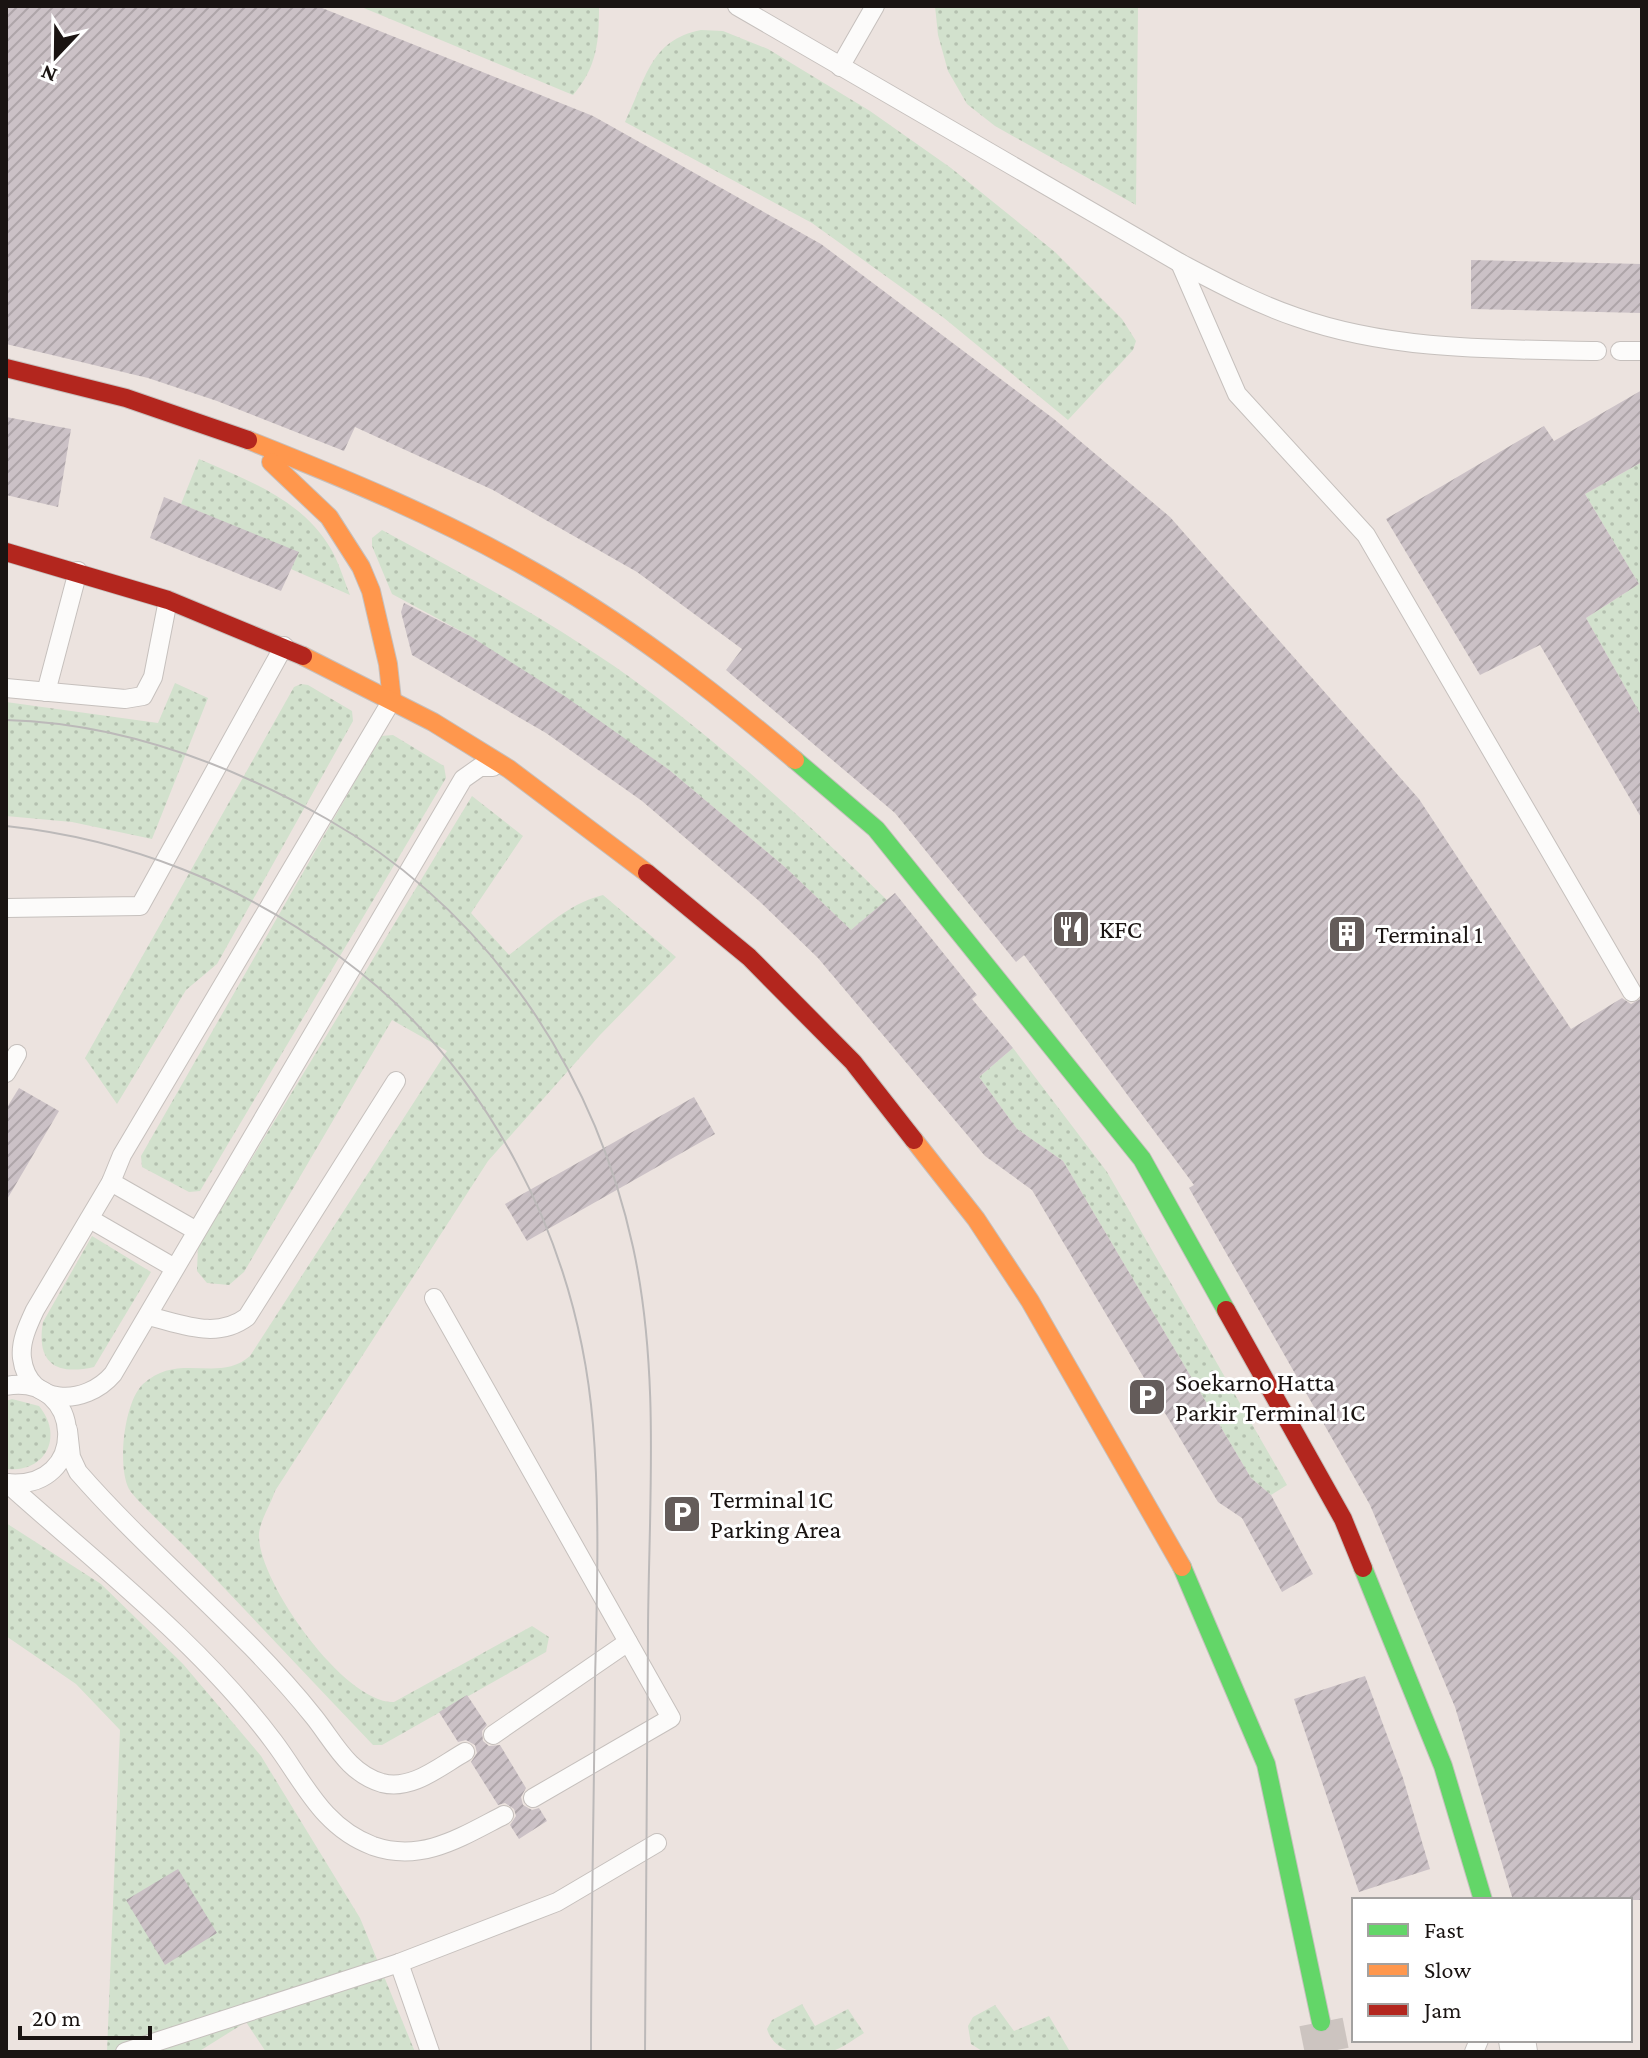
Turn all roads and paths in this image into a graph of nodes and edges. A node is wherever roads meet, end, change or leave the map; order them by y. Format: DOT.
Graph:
graph roads {
  1 [pos="737,6"];
  2 [pos="875,6"];
  3 [pos="840,67"];
  4 [pos="1180,263"];
  5 [pos="1597,351"];
  6 [pos="1620,351"];
  7 [pos="1642,351"];
  8 [pos="6,368"];
  9 [pos="208,424"];
  10 [pos="6,552"];
  11 [pos="78,571"];
  12 [pos="168,600"];
  13 [pos="284,646"];
  14 [pos="6,688"];
  15 [pos="46,692"];
  16 [pos="392,700"];
  17 [pos="509,769"];
  18 [pos="6,908"];
  19 [pos="1632,992"];
  20 [pos="17,1054"];
  21 [pos="6,1073"];
  22 [pos="396,1081"];
  23 [pos="111,1182"];
  24 [pos="90,1219"];
  25 [pos="195,1230"];
  26 [pos="173,1267"];
  27 [pos="434,1298"];
  28 [pos="148,1316"];
  29 [pos="6,1386"];
  30 [pos="43,1391"];
  31 [pos="68,1430"];
  32 [pos="6,1483"];
  33 [pos="628,1642"];
  34 [pos="493,1735"];
  35 [pos="465,1752"];
  36 [pos="533,1798"];
  37 [pos="504,1815"];
  38 [pos="657,1843"];
  39 [pos="1483,1898"];
  40 [pos="399,1963"];
  41 [pos="1321,2022"];
  42 [pos="125,2052"];
  43 [pos="430,2052"];
  1 -- 3 [label="lane"];
  2 -- 3 [label="lane"];
  3 -- 4 [label="lane"];
  4 -- 5 [label="lane"];
  4 -- 19 [label="lane"];
  6 -- 7 [label="lane"];
  8 -- 9 [label="street"];
  9 -- 16 [label="street"];
  9 -- 39 [label="street"];
  10 -- 11 [label="street"];
  11 -- 12 [label="street"];
  11 -- 15 [label="lane"];
  12 -- 13 [label="street"];
  12 -- 15 [label="lane"];
  13 -- 16 [label="street"];
  13 -- 18 [label="lane"];
  14 -- 15 [label="lane"];
  16 -- 17 [label="street"];
  16 -- 23 [label="lane"];
  17 -- 25 [label="lane"];
  17 -- 41 [label="street"];
  20 -- 21 [label="lane"];
  22 -- 28 [label="lane"];
  23 -- 24 [label="lane"];
  23 -- 25 [label="lane"];
  24 -- 26 [label="lane"];
  24 -- 30 [label="lane"];
  25 -- 26 [label="lane"];
  26 -- 28 [label="lane"];
  27 -- 33 [label="lane"];
  28 -- 30 [label="lane"];
  29 -- 30 [label="lane"];
  30 -- 31 [label="lane"];
  31 -- 32 [label="lane"];
  31 -- 35 [label="lane"];
  32 -- 37 [label="lane"];
  33 -- 34 [label="lane"];
  33 -- 36 [label="lane"];
  38 -- 40 [label="lane"];
  40 -- 42 [label="lane"];
  40 -- 43 [label="lane"];
}
